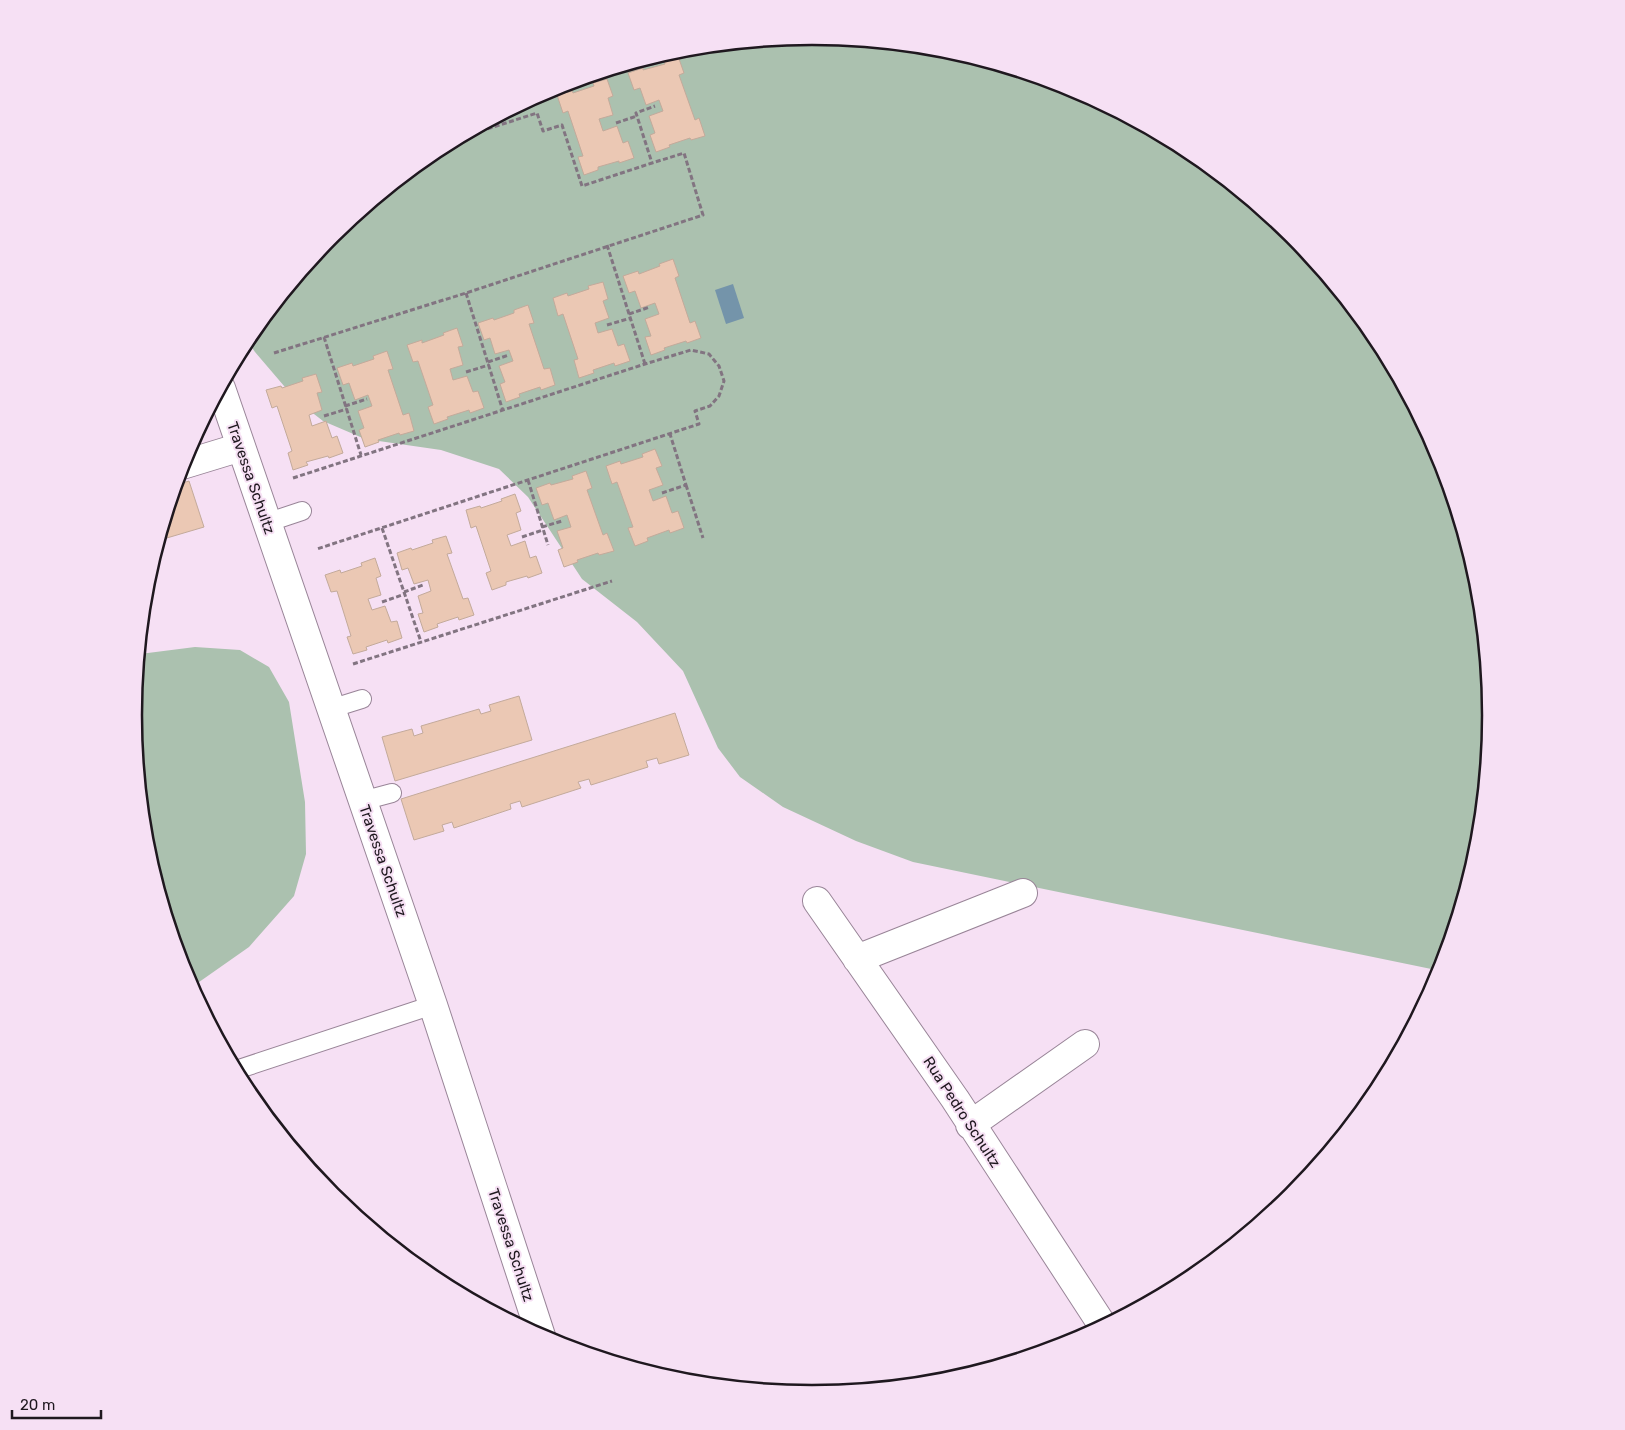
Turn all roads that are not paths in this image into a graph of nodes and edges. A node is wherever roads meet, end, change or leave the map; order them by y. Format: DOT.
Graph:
graph roads {
  1 [pos="224,396"];
  2 [pos="240,447"];
  3 [pos="193,462"];
  4 [pos="302,511"];
  5 [pos="266,523"];
  6 [pos="362,699"];
  7 [pos="330,709"];
  8 [pos="392,793"];
  9 [pos="362,801"];
  10 [pos="1023,893"];
  11 [pos="817,901"];
  12 [pos="857,959"];
  13 [pos="433,1005"];
  14 [pos="1086,1044"];
  15 [pos="243,1068"];
  16 [pos="970,1125"];
  17 [pos="1099,1320"];
  18 [pos="538,1326"];
  1 -- 2 [label="street, Travessa Schultz"];
  2 -- 3 [label="street"];
  2 -- 5 [label="street, Travessa Schultz"];
  4 -- 5 [label="lane"];
  5 -- 7 [label="street, Travessa Schultz"];
  6 -- 7 [label="lane"];
  7 -- 9 [label="street, Travessa Schultz"];
  8 -- 9 [label="lane"];
  9 -- 13 [label="street, Travessa Schultz"];
  10 -- 12 [label="street"];
  11 -- 12 [label="street, Rua Pedro Schultz"];
  12 -- 16 [label="street, Rua Pedro Schultz"];
  13 -- 15 [label="lane"];
  13 -- 18 [label="street, Travessa Schultz"];
  14 -- 16 [label="street"];
  16 -- 17 [label="street, Rua Pedro Schultz"];
}
